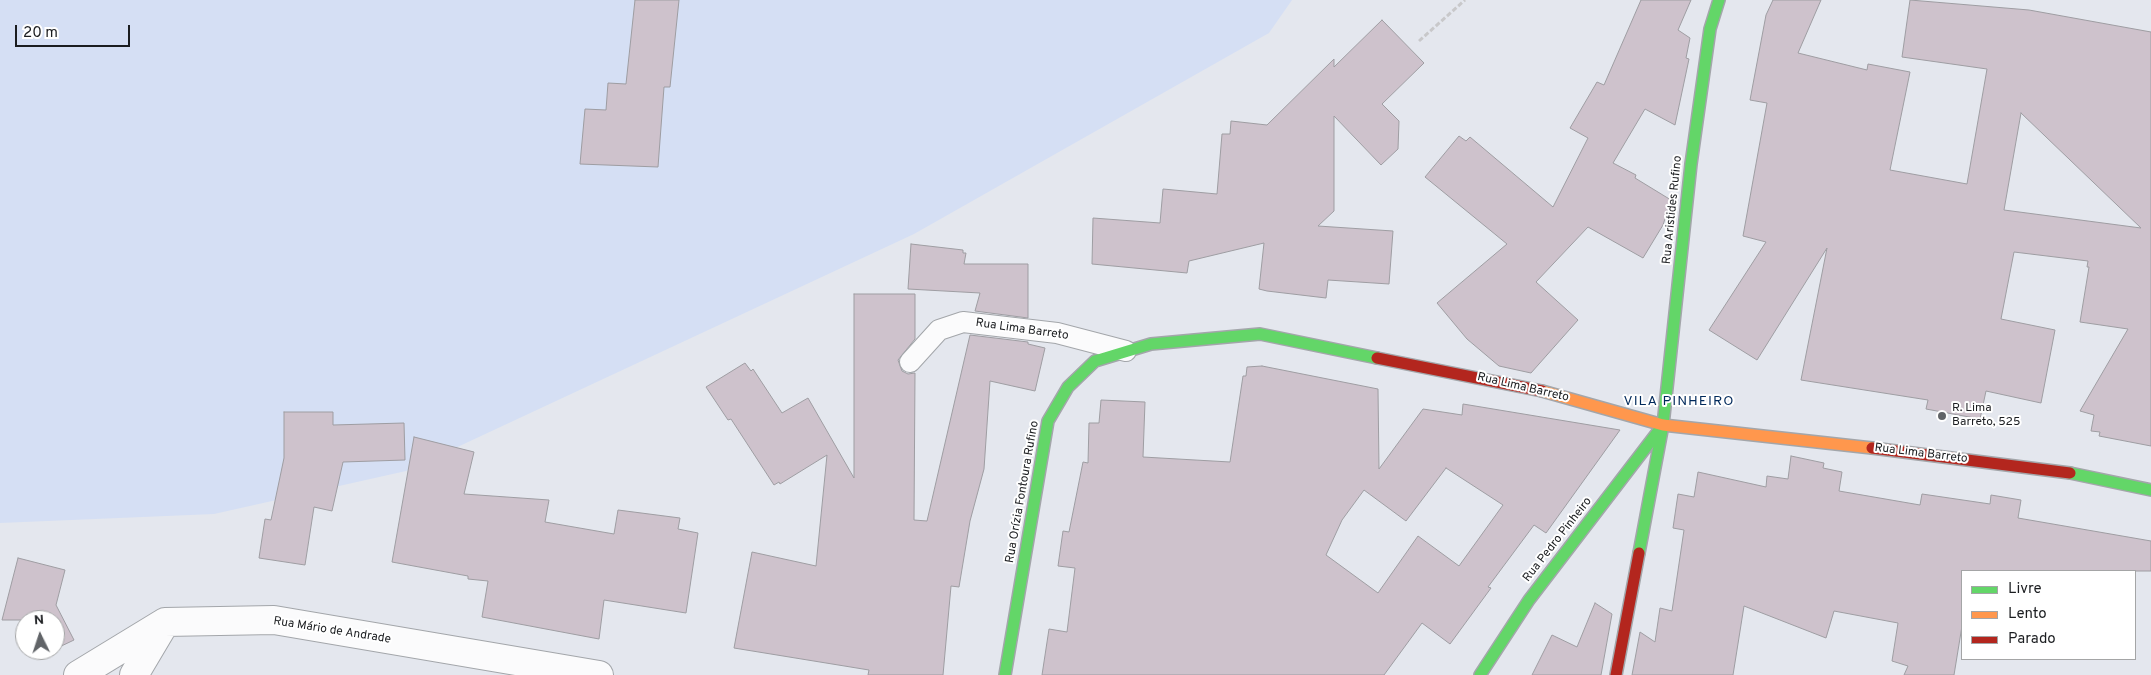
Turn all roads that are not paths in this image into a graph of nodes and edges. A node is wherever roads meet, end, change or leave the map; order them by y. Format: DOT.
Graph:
graph roads {
  1 [pos="1719,0"];
  2 [pos="1126,350"];
  3 [pos="910,362"];
  4 [pos="1662,426"];
  5 [pos="2151,490"];
  6 [pos="165,622"];
  7 [pos="78,675"];
  8 [pos="134,675"];
  9 [pos="599,675"];
  10 [pos="1005,675"];
  11 [pos="1480,675"];
  12 [pos="1616,675"];
  1 -- 4 [label="street, Rua Aristides Rufino"];
  2 -- 3 [label="lane, Rua Lima Barreto"];
  2 -- 4 [label="street, Rua Lima Barreto"];
  2 -- 10 [label="street, Rua Orízia Fontoura Rufino"];
  4 -- 5 [label="street, Rua Lima Barreto"];
  4 -- 11 [label="street, Rua Pedro Pinheiro"];
  4 -- 12 [label="street, Rua Aristides Rufino"];
  6 -- 7 [label="street"];
  6 -- 8 [label="street"];
  6 -- 9 [label="street, Rua Mário de Andrade"];
}
